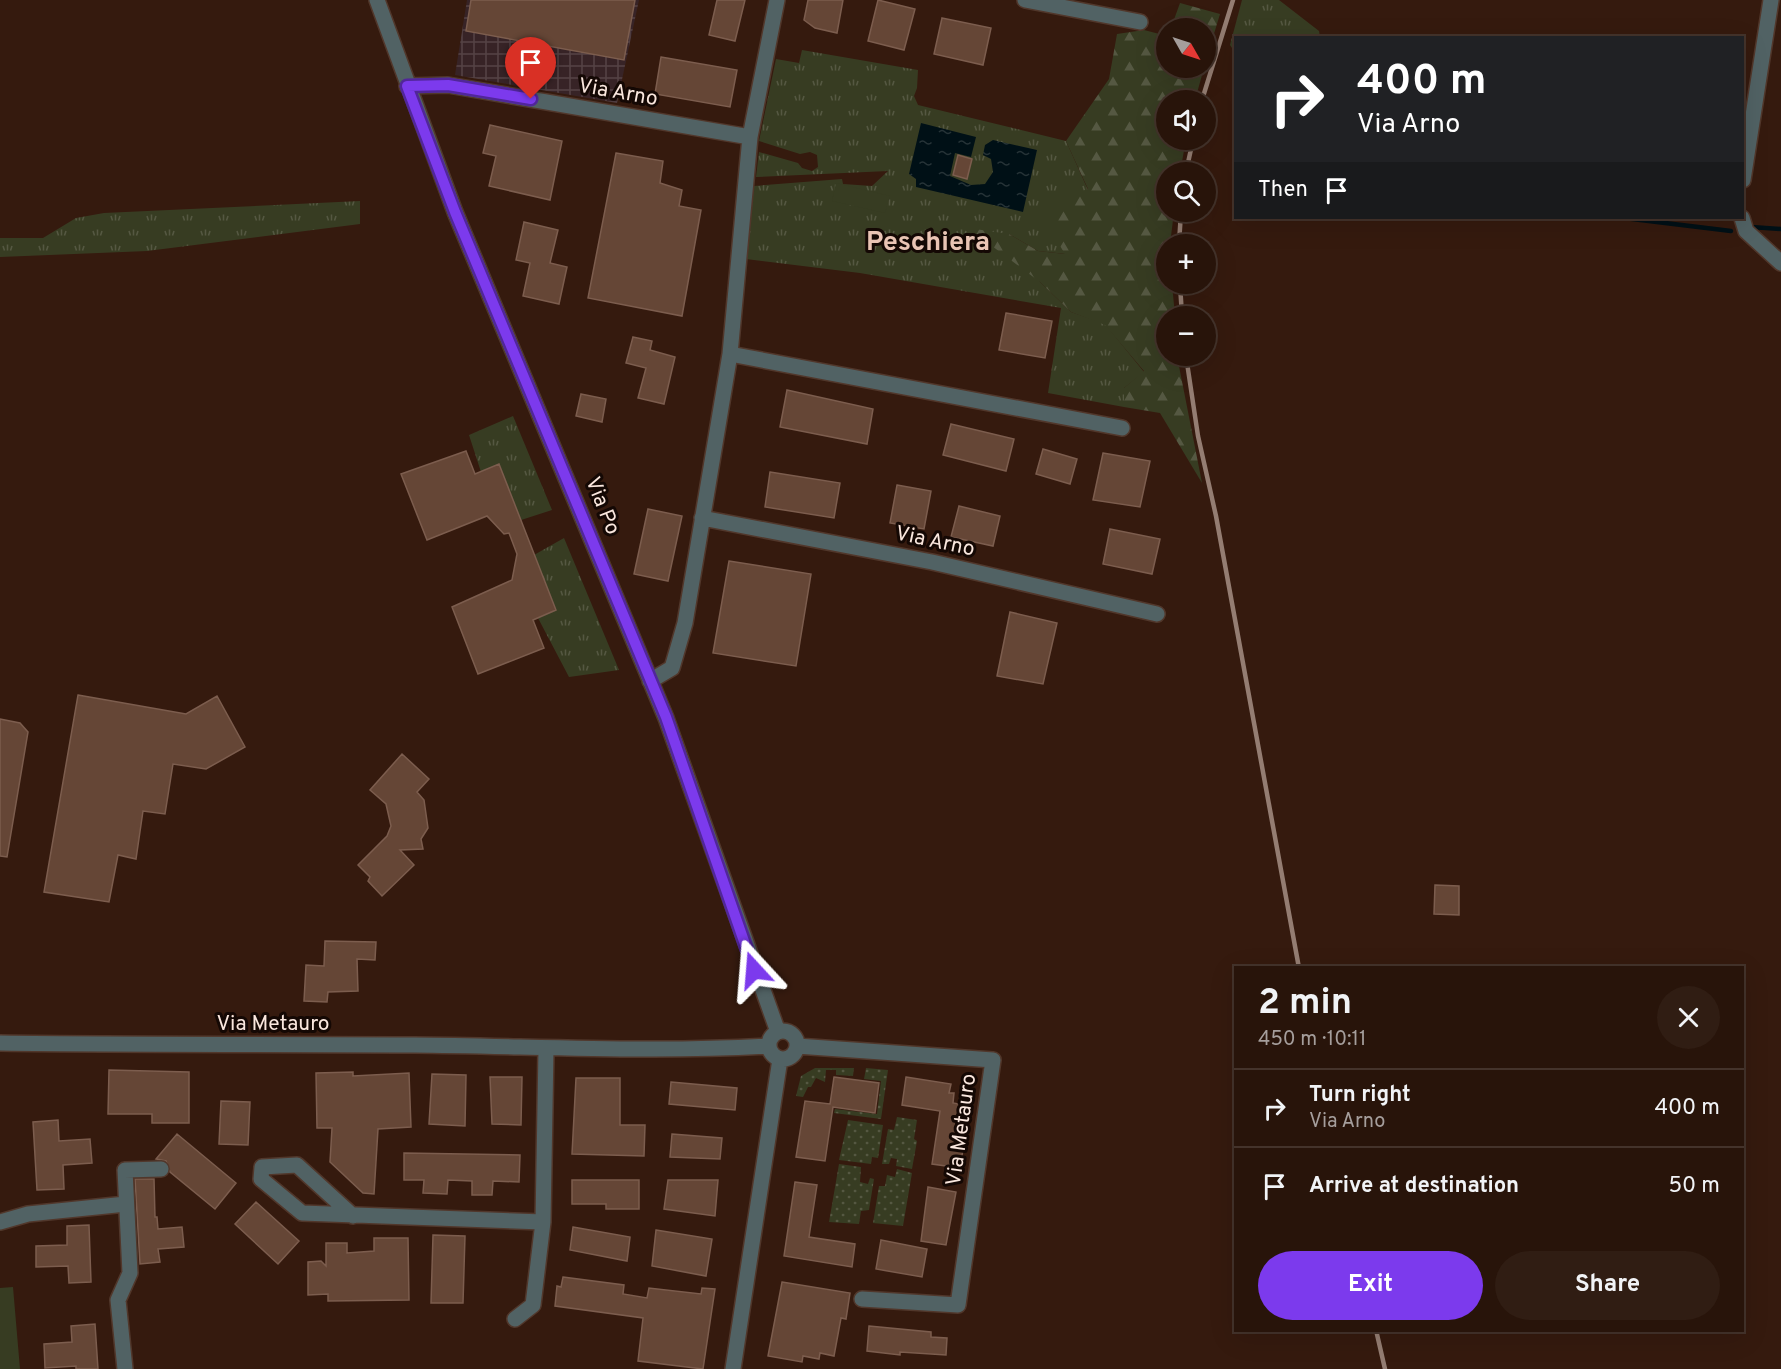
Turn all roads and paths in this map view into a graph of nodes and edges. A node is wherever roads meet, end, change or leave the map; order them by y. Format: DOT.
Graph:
graph roads {
  1 [pos="377,0"];
  2 [pos="777,0"];
  3 [pos="1025,0"];
  4 [pos="1771,0"];
  5 [pos="1140,22"];
  6 [pos="407,86"];
  7 [pos="750,137"];
  8 [pos="1744,174"];
  9 [pos="1742,219"];
  10 [pos="1781,263"];
  11 [pos="730,354"];
  12 [pos="1122,428"];
  13 [pos="702,518"];
  14 [pos="1157,614"];
  15 [pos="650,681"];
  16 [pos="778,1032"];
  17 [pos="0,1043"];
  18 [pos="769,1046"];
  19 [pos="797,1046"];
  20 [pos="546,1049"];
  21 [pos="780,1059"];
  22 [pos="160,1169"];
  23 [pos="126,1204"];
  24 [pos="353,1216"];
  25 [pos="0,1222"];
  26 [pos="543,1222"];
  27 [pos="862,1299"];
  28 [pos="515,1319"];
  29 [pos="125,1369"];
  30 [pos="733,1369"];
  1 -- 6 [label="street, Via Po"];
  2 -- 7 [label="street"];
  3 -- 5 [label="street"];
  4 -- 8 [label="street"];
  6 -- 7 [label="street, Via Arno"];
  6 -- 15 [label="street, Via Po"];
  7 -- 11 [label="street"];
  9 -- 10 [label="street"];
  11 -- 12 [label="street"];
  11 -- 13 [label="street"];
  13 -- 14 [label="street, Via Arno"];
  13 -- 15 [label="street"];
  15 -- 16 [label="street, Via Po"];
  16 -- 18 [label="street"];
  16 -- 19 [label="street"];
  17 -- 20 [label="street, Via Metauro"];
  18 -- 20 [label="street, Via Metauro"];
  18 -- 21 [label="street"];
  19 -- 21 [label="street"];
  19 -- 27 [label="street, Via Metauro"];
  20 -- 26 [label="street"];
  21 -- 30 [label="street"];
  22 -- 23 [label="street"];
  23 -- 25 [label="street"];
  23 -- 29 [label="street"];
  24 -- 24 [label="street"];
  24 -- 26 [label="street"];
  26 -- 28 [label="street"];
}
